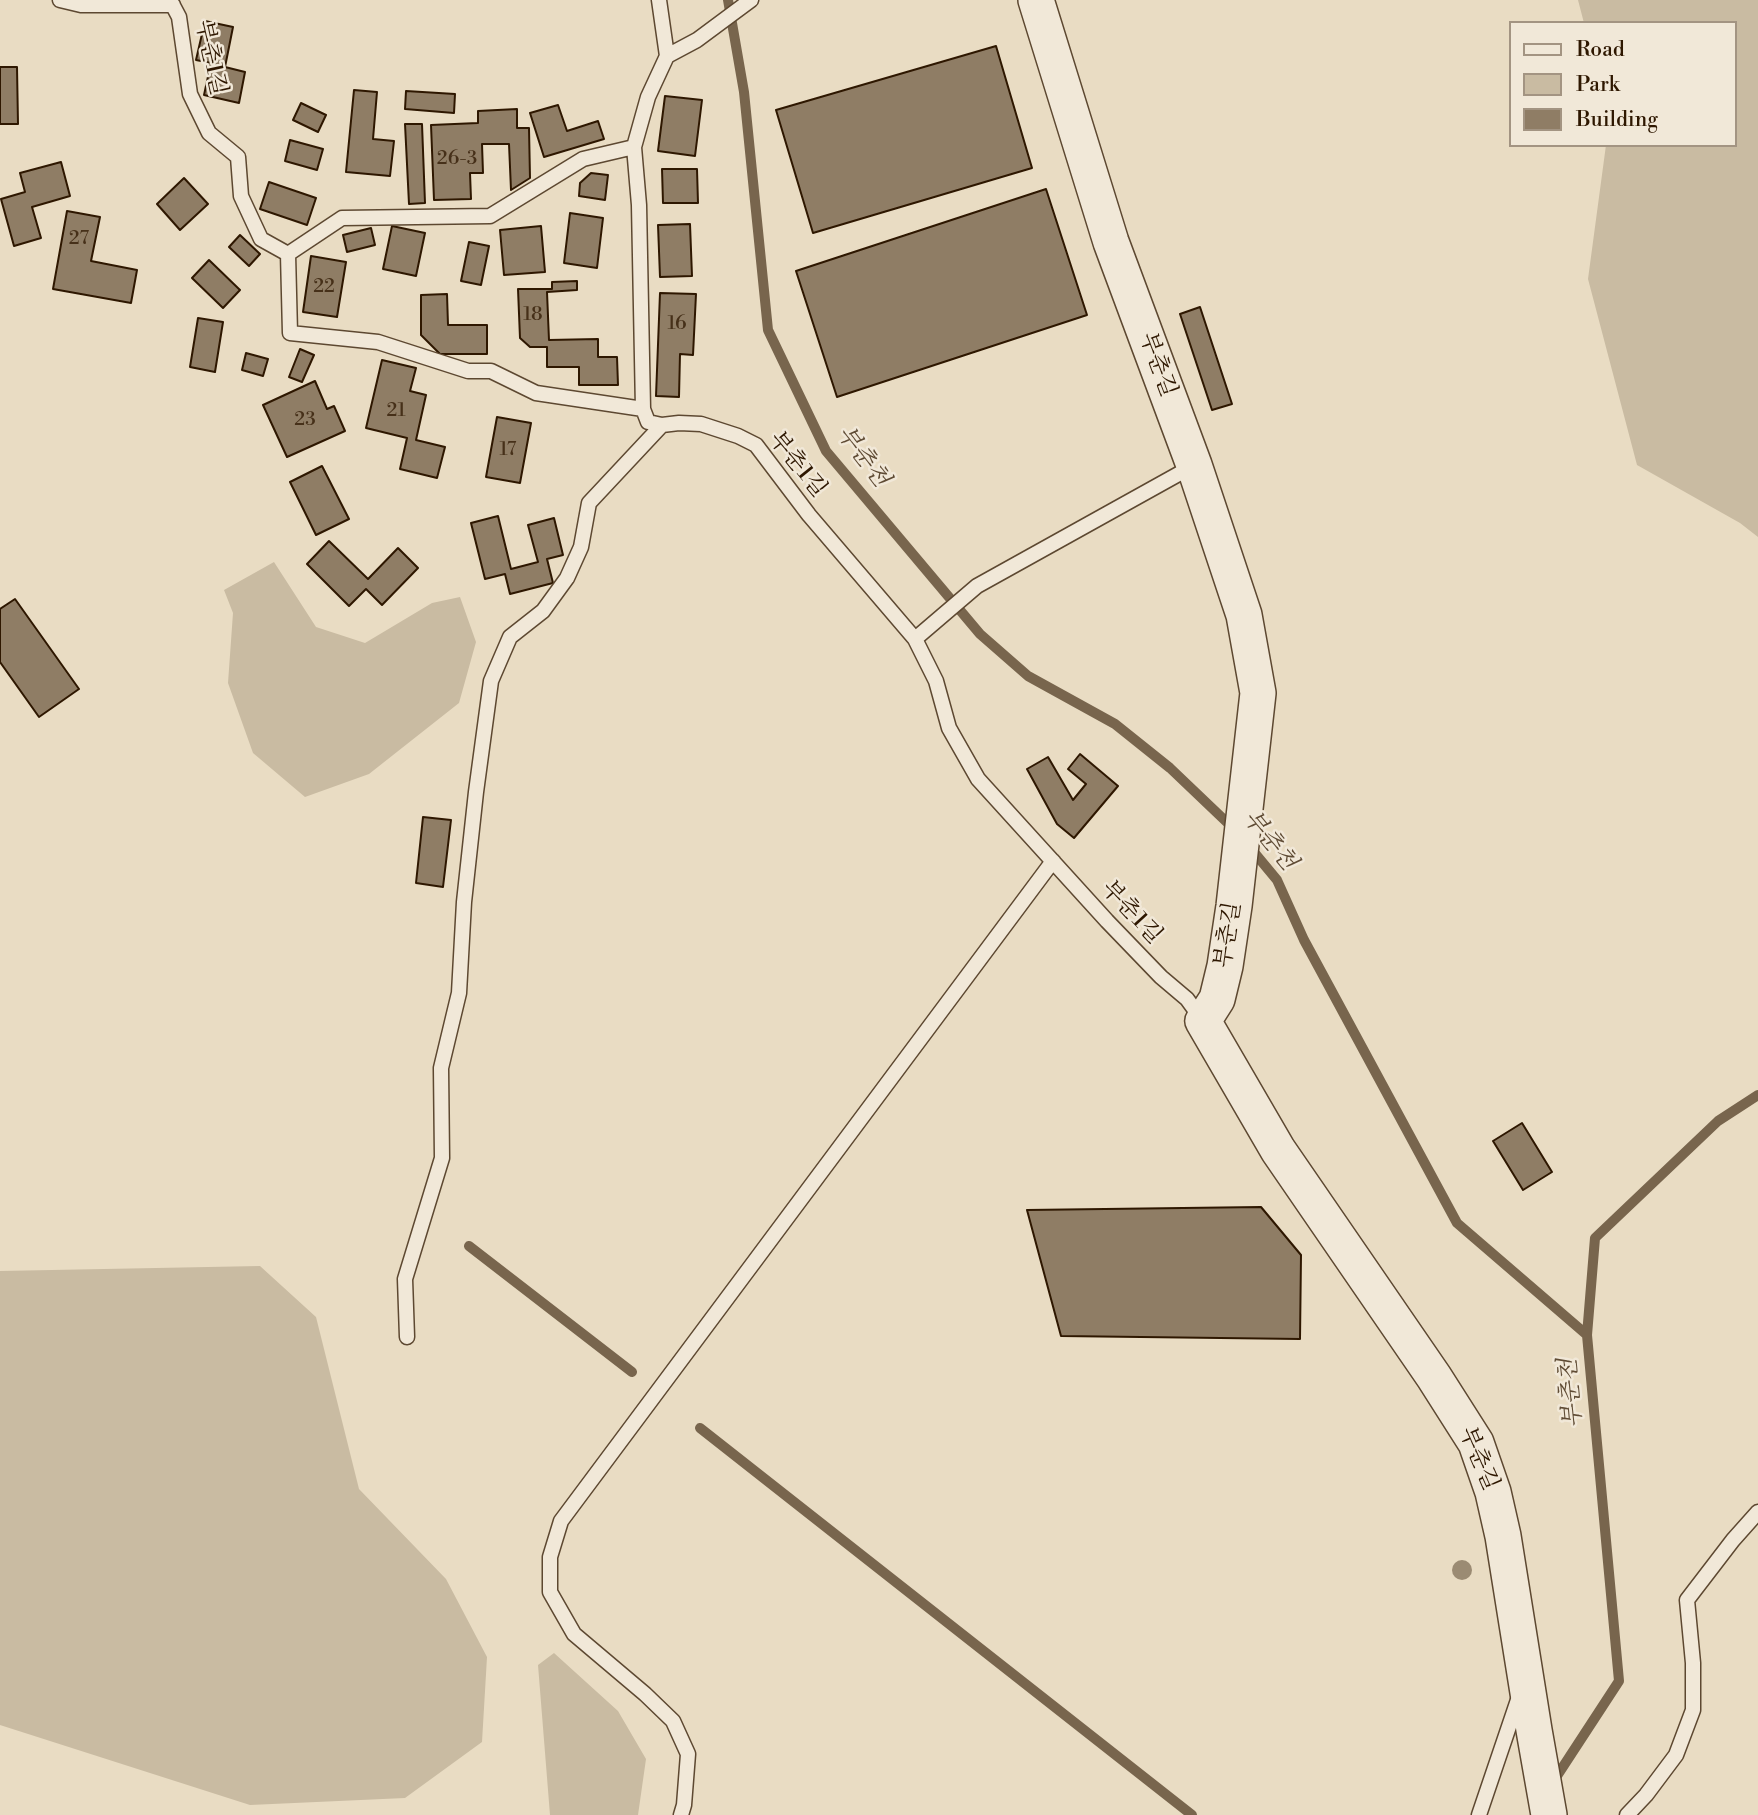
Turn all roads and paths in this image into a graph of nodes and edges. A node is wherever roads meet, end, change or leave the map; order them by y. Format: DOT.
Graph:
graph roads {
  1 [pos="60,0"];
  2 [pos="659,0"];
  3 [pos="751,0"];
  4 [pos="1036,0"];
  5 [pos="172,2"];
  6 [pos="667,56"];
  7 [pos="634,147"];
  8 [pos="288,254"];
  9 [pos="643,409"];
  10 [pos="662,425"];
  11 [pos="1194,465"];
  12 [pos="915,639"];
  13 [pos="1053,861"];
  14 [pos="1203,1021"];
  15 [pos="407,1337"];
  16 [pos="1758,1512"];
  17 [pos="1525,1678"];
  18 [pos="681,1815"];
  19 [pos="1479,1815"];
  20 [pos="1549,1815"];
  21 [pos="1627,1815"];
  1 -- 5 [label="lane"];
  2 -- 6 [label="lane"];
  3 -- 6 [label="lane"];
  4 -- 11 [label="street, 부춘길"];
  5 -- 8 [label="lane, 부춘1길"];
  6 -- 7 [label="lane"];
  7 -- 8 [label="lane"];
  7 -- 9 [label="lane"];
  8 -- 9 [label="lane"];
  9 -- 10 [label="lane"];
  10 -- 12 [label="lane, 부춘1길"];
  10 -- 15 [label="lane"];
  11 -- 12 [label="lane"];
  11 -- 14 [label="street, 부춘길"];
  12 -- 13 [label="lane, 부춘1길"];
  13 -- 14 [label="lane, 부춘1길"];
  13 -- 18 [label="lane"];
  14 -- 17 [label="street, 부춘길"];
  16 -- 21 [label="lane"];
  17 -- 19 [label="lane"];
  17 -- 20 [label="street, 부춘길"];
}
